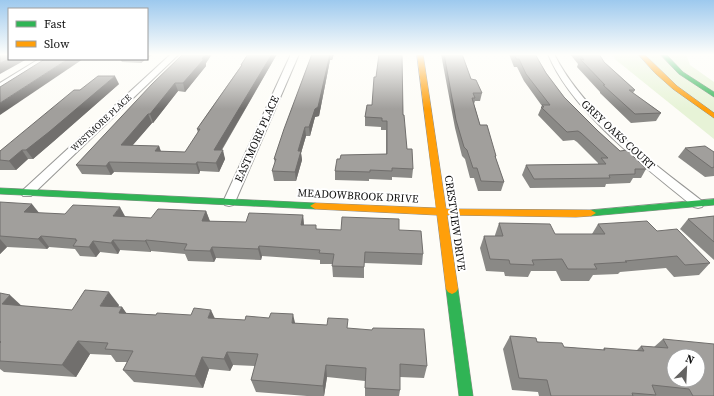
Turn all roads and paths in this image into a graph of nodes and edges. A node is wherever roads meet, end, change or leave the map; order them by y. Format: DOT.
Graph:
graph roads {
  1 [pos="22,72"];
  2 [pos="155,72"];
  3 [pos="288,72"];
  4 [pos="423,72"];
  5 [pos="561,72"];
  6 [pos="657,72"];
  7 [pos="681,72"];
  8 [pos="0,86"];
  9 [pos="714,95"];
  10 [pos="714,116"];
  11 [pos="0,191"];
  12 [pos="26,193"];
  13 [pos="229,202"];
  14 [pos="714,202"];
  15 [pos="698,204"];
  16 [pos="442,212"];
  17 [pos="466,396"];
  1 -- 8 [label="street"];
  2 -- 12 [label="street, WESTMORE PLACE"];
  3 -- 13 [label="street, EASTMORE PLACE"];
  4 -- 16 [label="street, CRESTVIEW DRIVE"];
  5 -- 15 [label="street, GREY OAKS COURT"];
  6 -- 10 [label="street"];
  7 -- 9 [label="street"];
  11 -- 12 [label="street, MEADOWBROOK DRIVE"];
  12 -- 13 [label="street, MEADOWBROOK DRIVE"];
  13 -- 16 [label="street, MEADOWBROOK DRIVE"];
  14 -- 15 [label="street, MEADOWBROOK DRIVE"];
  15 -- 16 [label="street, MEADOWBROOK DRIVE"];
  16 -- 17 [label="street, CRESTVIEW DRIVE"];
}
